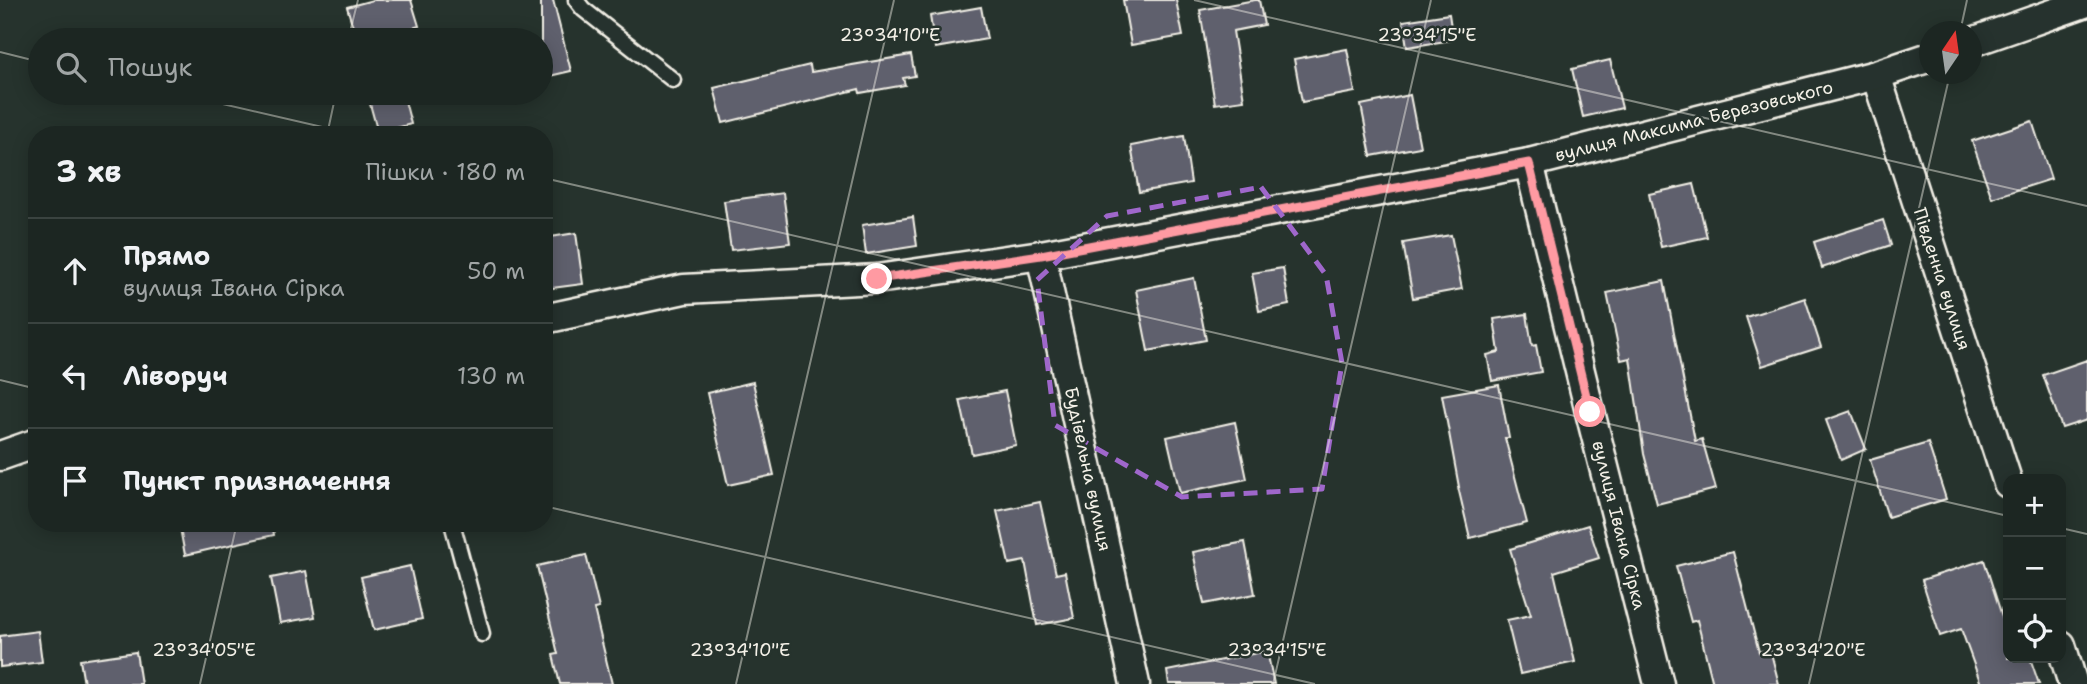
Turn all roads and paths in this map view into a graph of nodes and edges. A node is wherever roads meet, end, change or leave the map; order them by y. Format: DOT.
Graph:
graph roads {
  1 [pos="576,0"];
  2 [pos="2087,2"];
  3 [pos="1982,39"];
  4 [pos="1919,61"];
  5 [pos="1876,75"];
  6 [pos="673,80"];
  7 [pos="1529,163"];
  8 [pos="1041,255"];
  9 [pos="553,317"];
  10 [pos="28,446"];
  11 [pos="0,456"];
  12 [pos="2005,474"];
  13 [pos="454,532"];
  14 [pos="482,634"];
  15 [pos="2066,661"];
  16 [pos="1135,684"];
  17 [pos="1659,684"];
  18 [pos="2073,684"];
  1 -- 6 [label="lane"];
  2 -- 3 [label="street"];
  4 -- 5 [label="street, вулиця Максима Березовського"];
  5 -- 7 [label="street, вулиця Максима Березовського"];
  5 -- 12 [label="street, Південна вулиця"];
  7 -- 8 [label="street, вулиця Максима Березовського"];
  7 -- 17 [label="street, вулиця Івана Сірка"];
  8 -- 9 [label="street, вулиця Максима Березовського"];
  8 -- 16 [label="street, Будівельна вулиця"];
  10 -- 11 [label="street"];
  13 -- 14 [label="lane"];
  15 -- 18 [label="street"];
}
